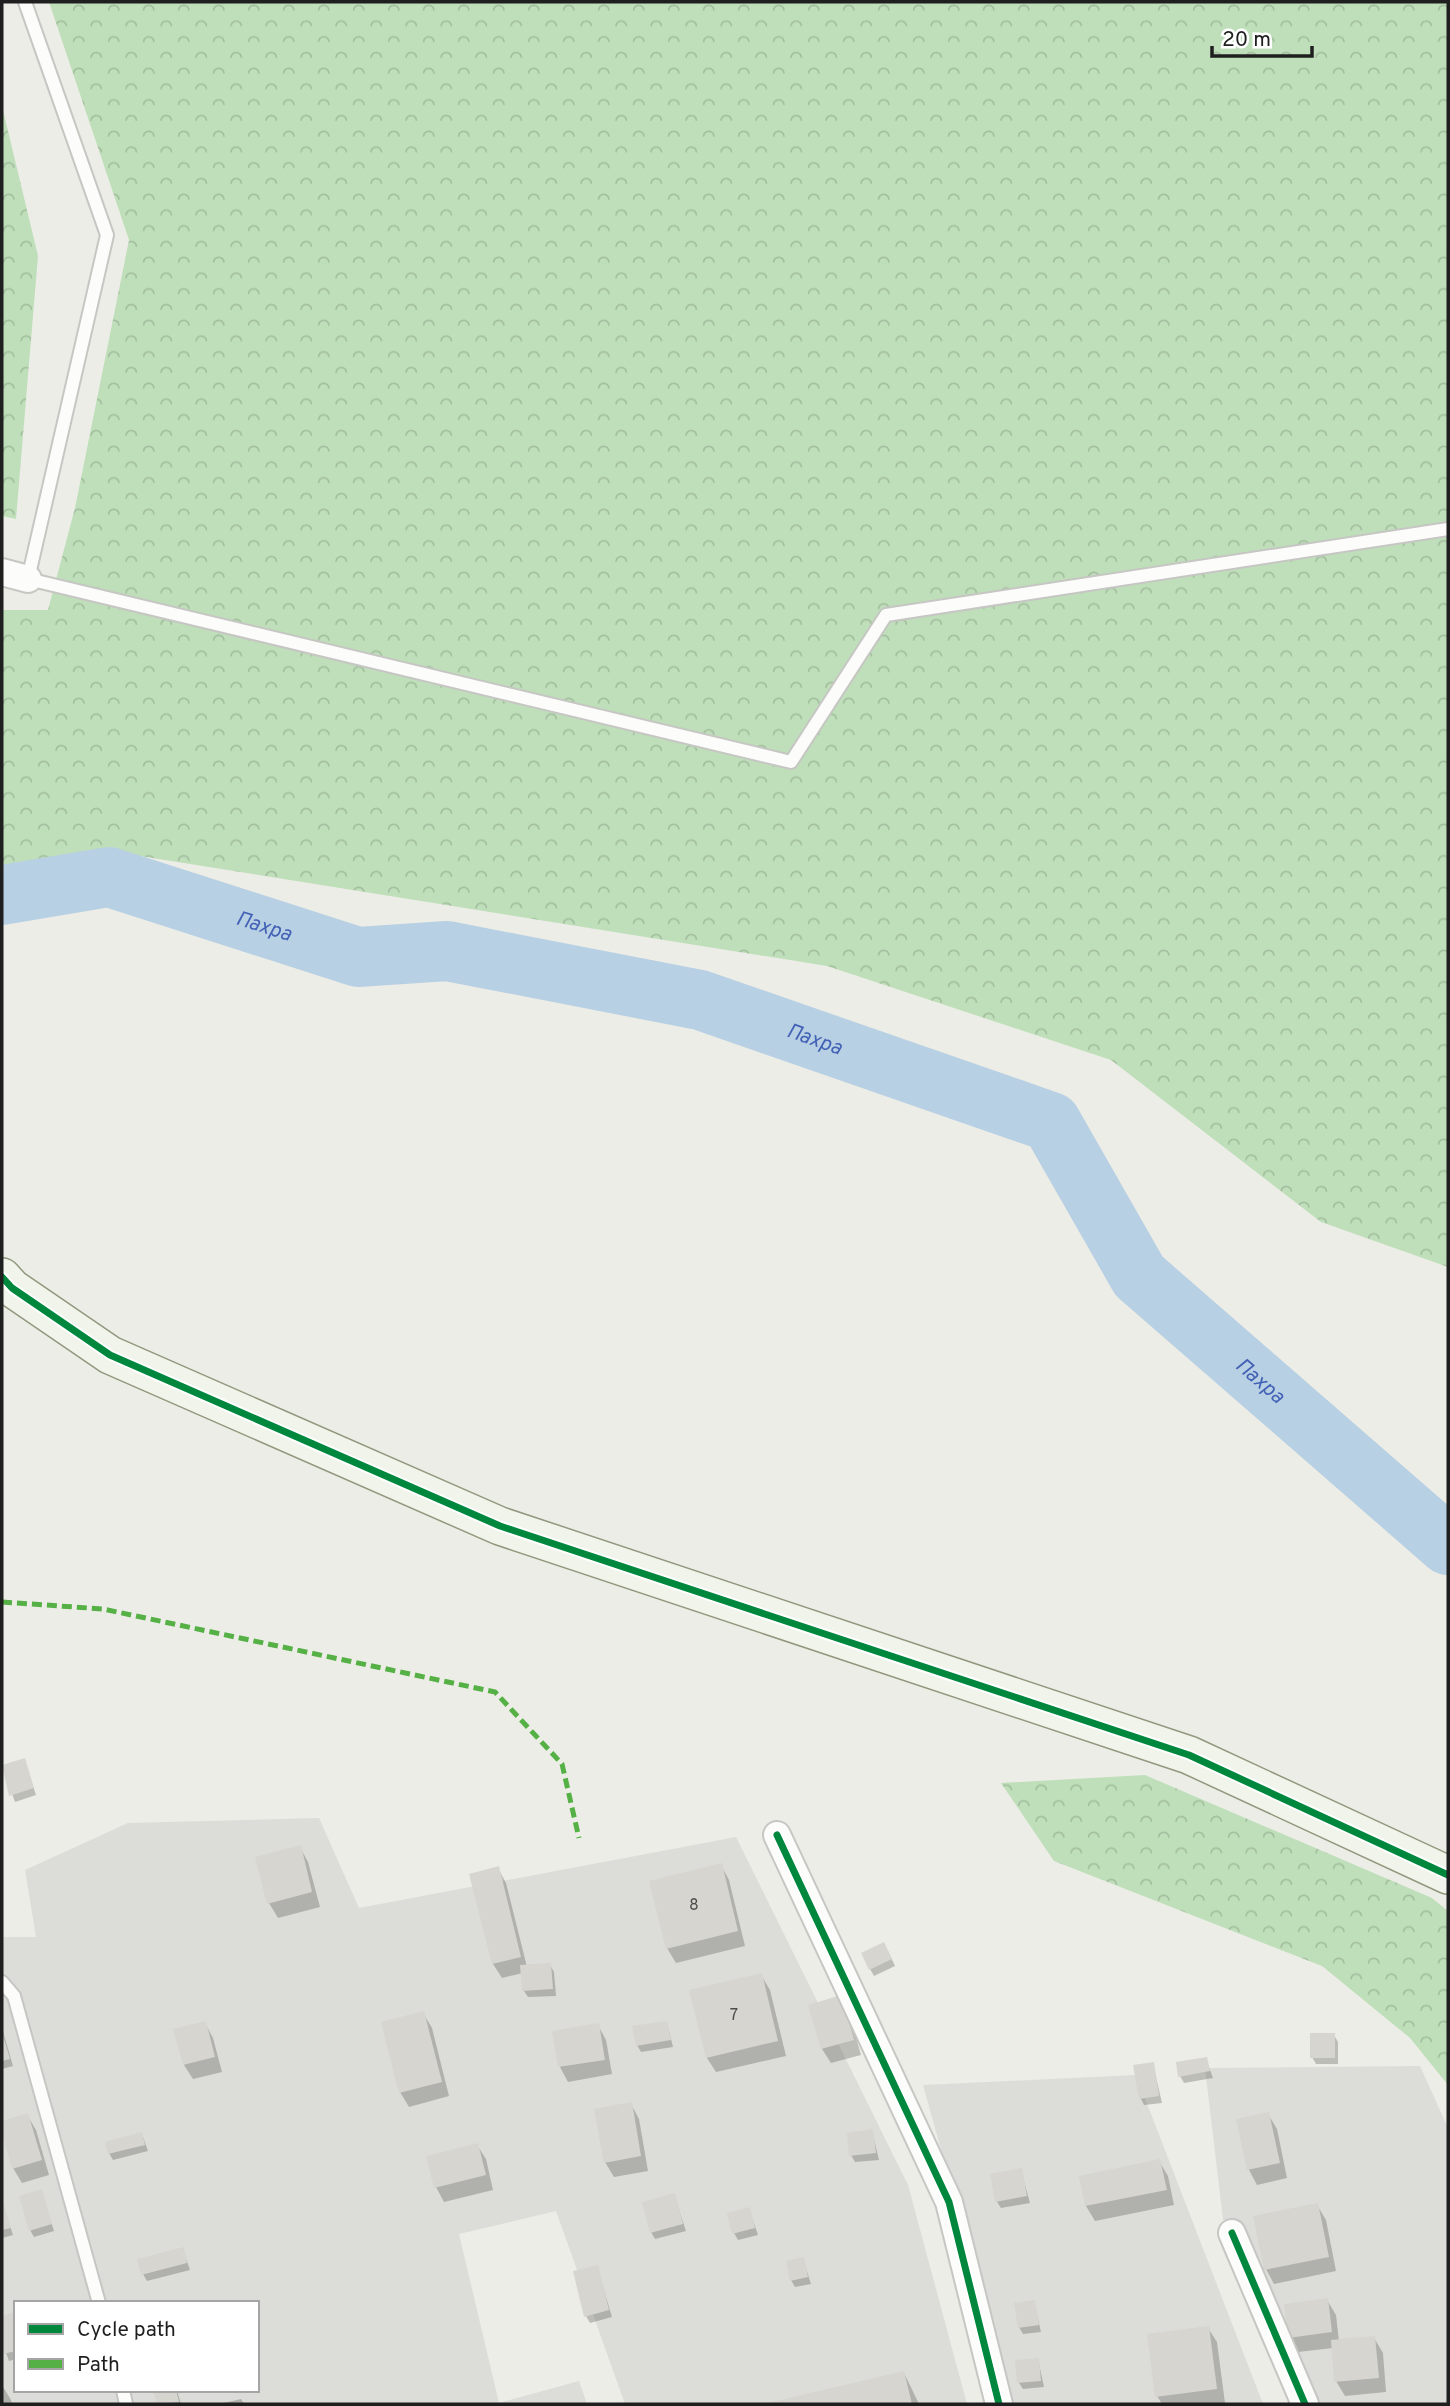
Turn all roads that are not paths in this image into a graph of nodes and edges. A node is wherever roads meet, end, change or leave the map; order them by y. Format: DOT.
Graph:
graph roads {
  1 [pos="25,2"];
  2 [pos="1448,529"];
  3 [pos="2,572"];
  4 [pos="28,579"];
  5 [pos="2,1277"];
  6 [pos="777,1835"];
  7 [pos="1448,1875"];
  8 [pos="2,1982"];
  9 [pos="1232,2233"];
  10 [pos="98,2301"];
  11 [pos="999,2404"];
  12 [pos="1305,2404"];
  1 -- 4 [label="lane"];
  2 -- 4 [label="lane"];
  3 -- 4 [label="street"];
  5 -- 7 [label="street"];
  6 -- 11 [label="street"];
  8 -- 10 [label="lane"];
  9 -- 12 [label="street"];
}
